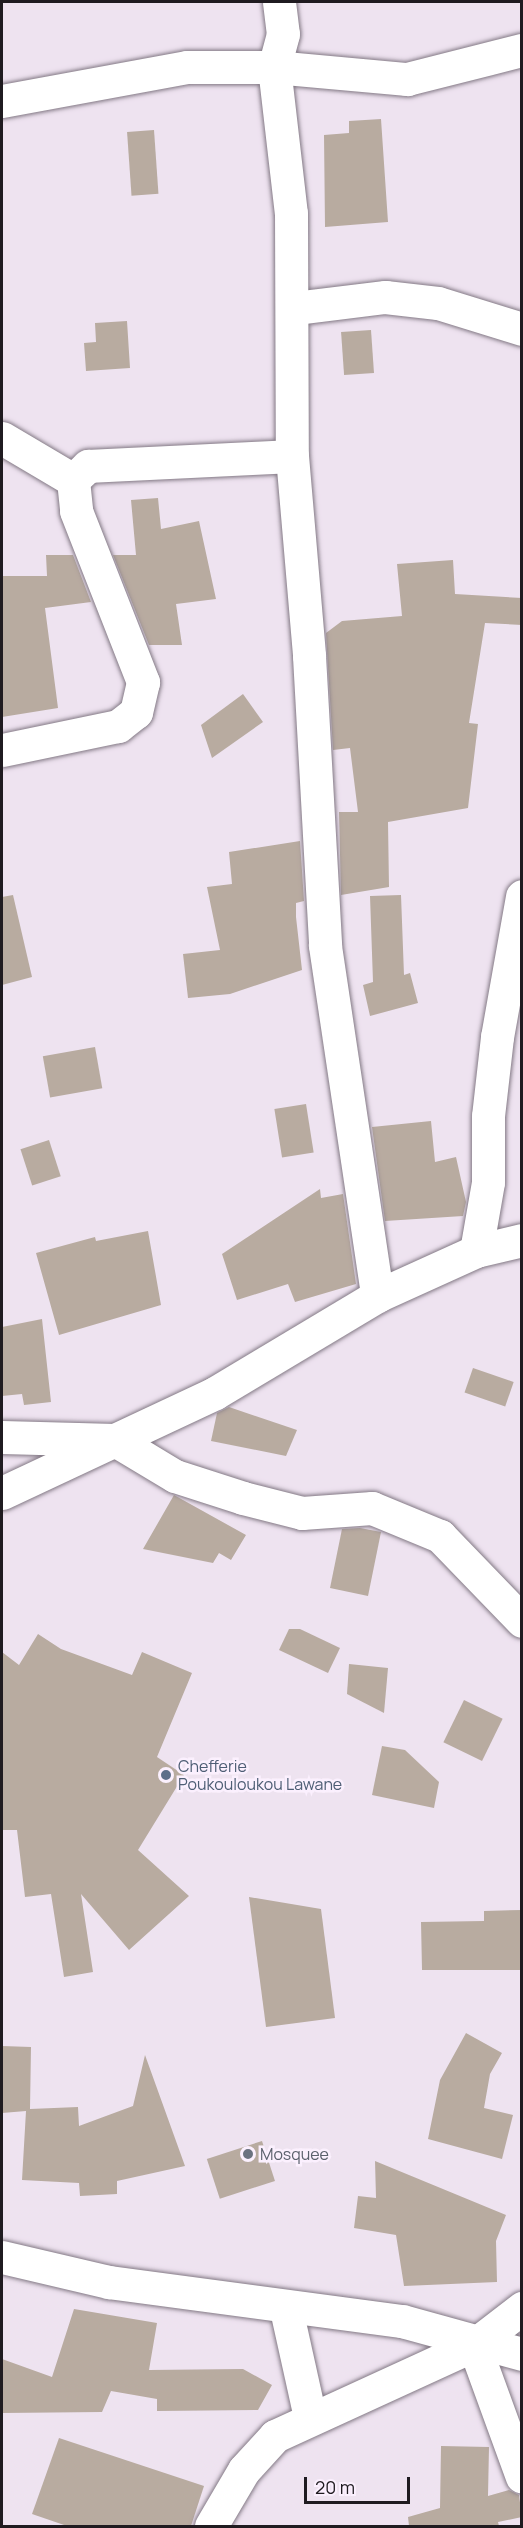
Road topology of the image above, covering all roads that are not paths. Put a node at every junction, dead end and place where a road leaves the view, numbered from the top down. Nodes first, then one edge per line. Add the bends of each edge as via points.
1 (279, 2) edge
2 (522, 50) edge
3 (274, 67) junction
4 (2, 101) edge
5 (295, 308) junction
6 (522, 329) edge
7 (2, 438) edge
8 (292, 456) junction
9 (73, 480) junction
10 (2, 750) edge
11 (522, 896) edge
12 (522, 1240) edge
13 (476, 1251) junction
14 (377, 1296) junction
15 (2, 1437) edge
16 (115, 1440) junction
17 (2, 1493) edge
18 (522, 1621) edge
19 (2, 2257) edge
20 (522, 2308) edge
21 (286, 2310) junction
22 (474, 2344) junction
23 (522, 2354) edge
24 (310, 2417) junction
25 (522, 2476) edge
26 (211, 2526) edge

1 - 3 street via 283,34
2 - 3 street via 407,78
3 - 4 street via 187,68
3 - 5 street via 291,213
5 - 6 street via 385,297 438,303
5 - 8 street
7 - 9 street
8 - 9 street via 88,466
8 - 14 street via 309,656 325,946
9 - 10 street via 76,511 143,682 136,712 118,726
11 - 13 street via 497,1037 488,1116 488,1182
12 - 13 street
13 - 14 street
14 - 16 street via 215,1393
15 - 16 street
16 - 17 street
16 - 18 street via 176,1476 243,1498 302,1513 372,1508 440,1536
19 - 21 street via 109,2282
20 - 22 street
21 - 22 street via 402,2321
21 - 24 street
22 - 23 street
22 - 24 street
22 - 25 street
24 - 26 street via 275,2436 251,2461

